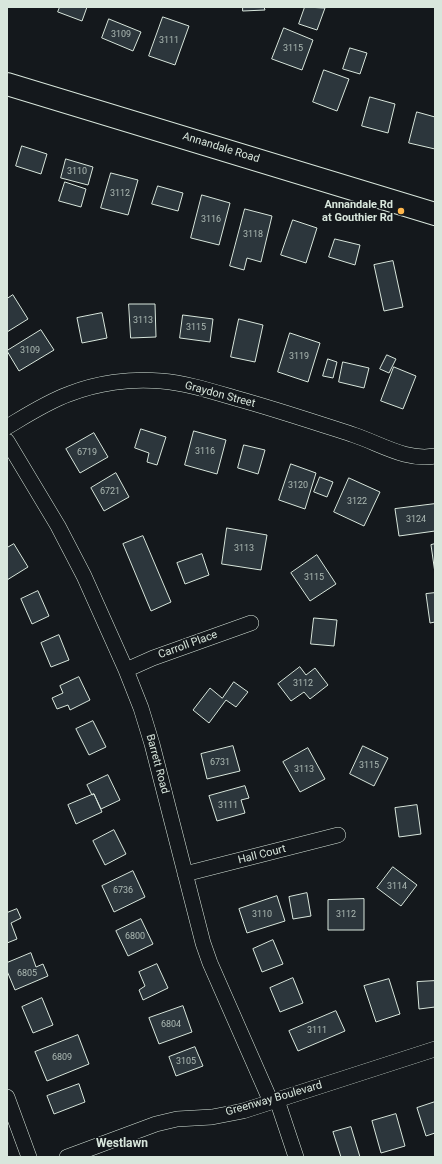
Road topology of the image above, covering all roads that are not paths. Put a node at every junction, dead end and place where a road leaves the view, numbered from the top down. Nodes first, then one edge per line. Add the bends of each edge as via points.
1 (7, 84) edge
2 (435, 214) edge
3 (7, 427) edge
4 (7, 441) edge
5 (435, 456) edge
6 (251, 622) dead end
7 (126, 670) junction
8 (338, 835) dead end
9 (185, 874) junction
10 (435, 1049) edge
11 (7, 1097) edge
12 (274, 1101) junction
13 (30, 1157) edge
14 (67, 1157) edge
15 (296, 1157) edge

1 - 2 main road, Annandale Road
3 - 5 street, Graydon Street via 41,406 75,392 122,382 161,381 191,385 263,406 410,456
4 - 7 street, Barrett Road via 58,526 84,576
6 - 7 street, Carroll Place
7 - 9 street, Barrett Road via 152,744
8 - 9 street, Hall Court
9 - 12 street, Barrett Road via 210,963
10 - 12 street, Greenway Boulevard
11 - 13 street
12 - 14 street, Greenway Boulevard via 243,1111 156,1124
12 - 15 street, Barrett Road

